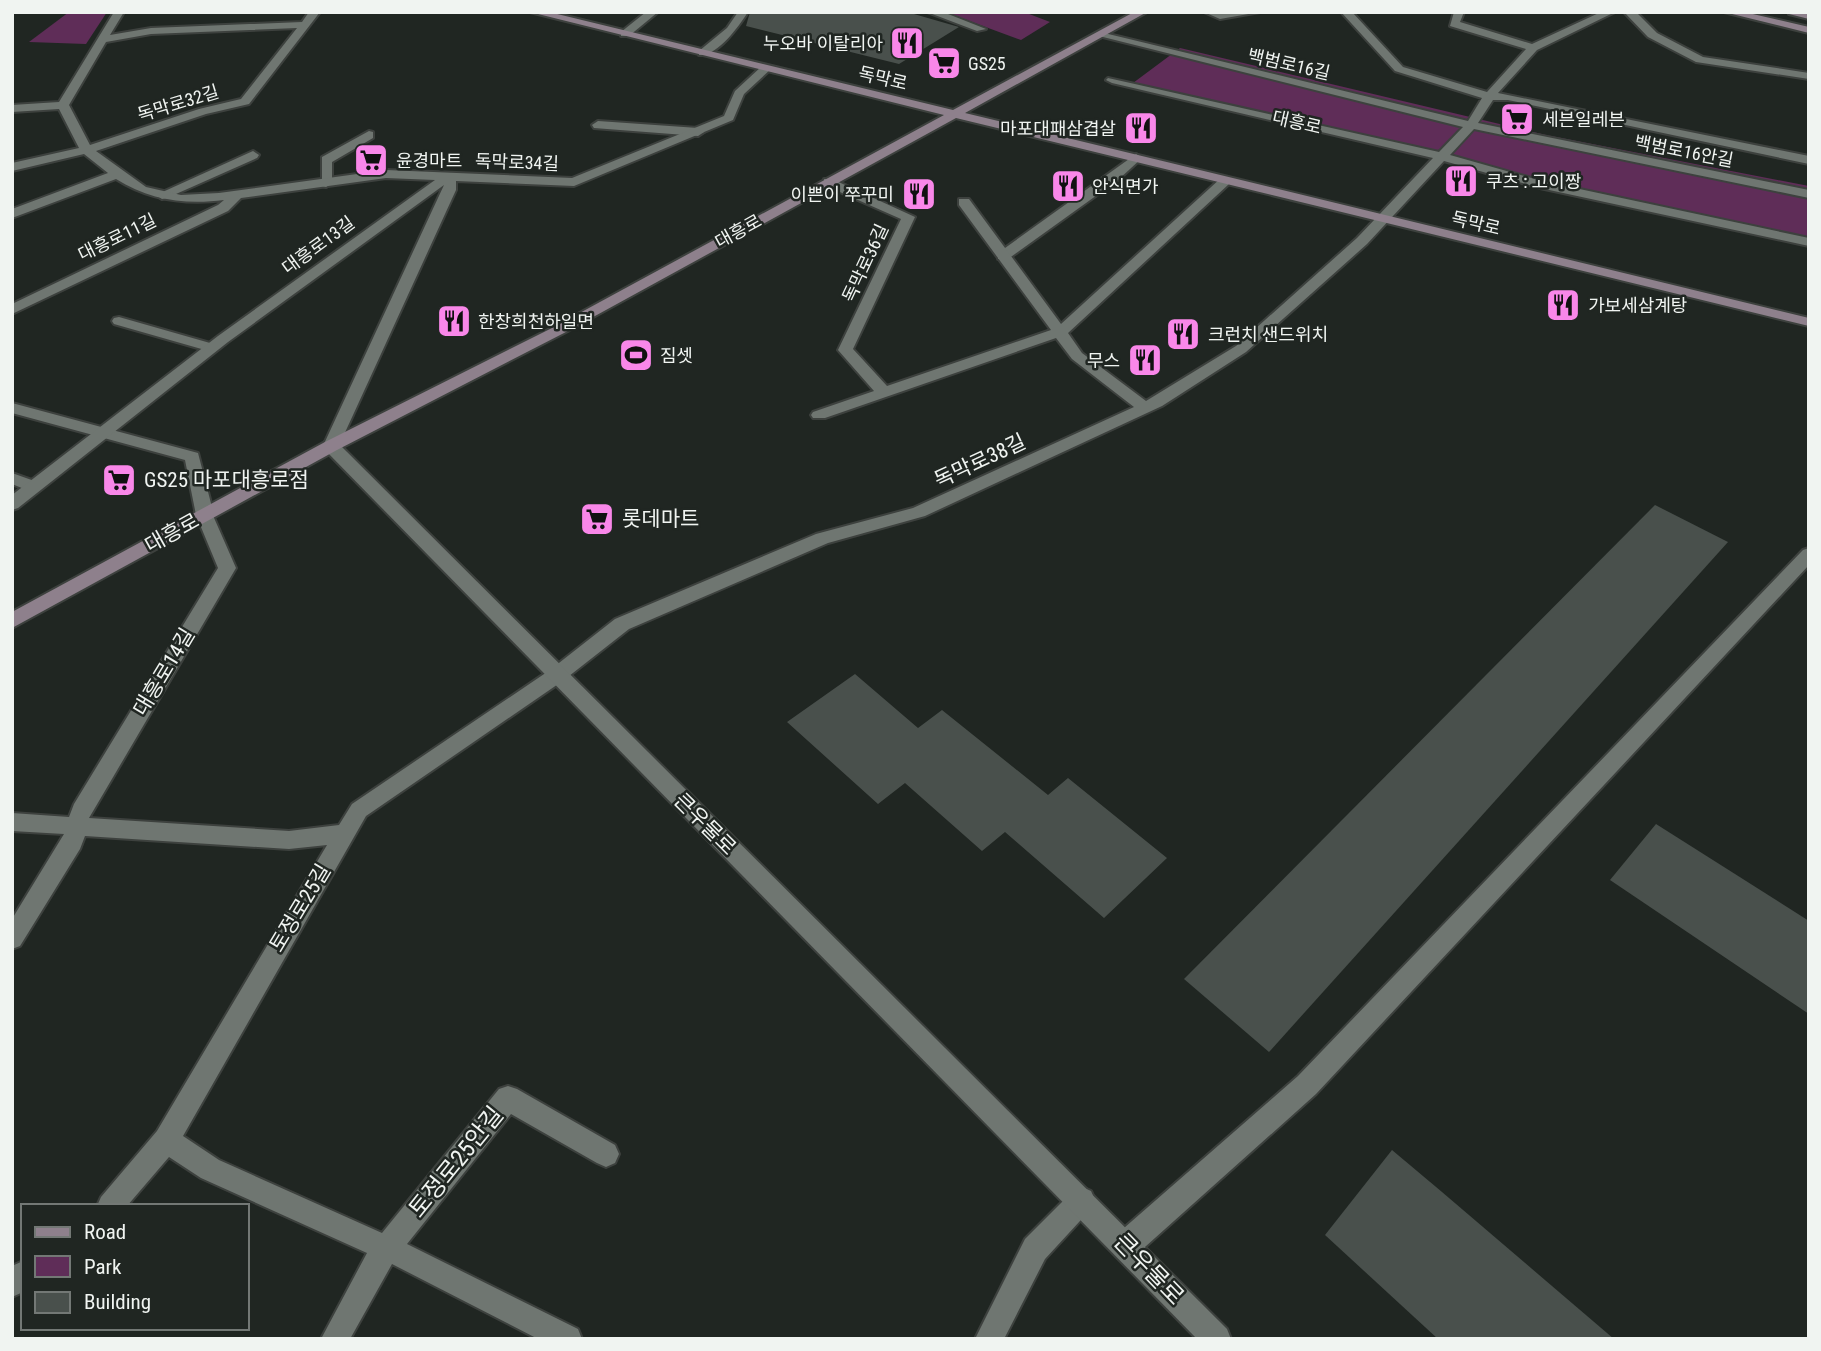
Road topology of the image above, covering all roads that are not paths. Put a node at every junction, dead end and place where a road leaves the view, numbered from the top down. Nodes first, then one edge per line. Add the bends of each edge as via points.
1 (118, 12) edge
2 (315, 12) edge
3 (535, 12) edge
4 (653, 12) edge
5 (743, 12) edge
6 (932, 12) edge
7 (1142, 12) edge
8 (1209, 12) edge
9 (1255, 12) edge
10 (1346, 12) edge
11 (1459, 12) edge
12 (1610, 12) edge
13 (1629, 12) edge
14 (1729, 12) edge
15 (1794, 12) edge
16 (1809, 16) edge
17 (304, 25) junction
18 (981, 29) dead end
19 (1809, 30) edge
20 (625, 34) junction
21 (1100, 35) junction
22 (101, 40) junction
23 (1533, 48) junction
24 (703, 53) junction
25 (766, 68) junction
26 (1809, 76) edge
27 (1112, 80) dead end
28 (1489, 96) junction
29 (63, 106) junction
30 (12, 110) edge
31 (954, 113) junction
32 (598, 125) dead end
33 (1471, 125) junction
34 (698, 132) junction
35 (369, 135) dead end
36 (86, 149) junction
37 (253, 155) dead end
38 (1441, 156) junction
39 (1136, 158) junction
40 (1809, 160) edge
41 (12, 167) edge
42 (117, 174) junction
43 (450, 177) junction
44 (1225, 181) junction
45 (828, 182) junction
46 (326, 183) junction
47 (1809, 194) edge
48 (162, 195) junction
49 (236, 195) junction
50 (964, 202) dead end
51 (12, 214) edge
52 (1381, 218) junction
53 (1809, 242) edge
54 (1003, 256) junction
55 (12, 310) edge
56 (120, 321) dead end
57 (1809, 322) edge
58 (1060, 332) junction
59 (212, 348) junction
60 (885, 393) junction
61 (12, 408) edge
62 (1145, 408) junction
63 (819, 415) dead end
64 (101, 434) junction
65 (331, 446) junction
66 (12, 478) edge
67 (34, 487) junction
68 (12, 504) edge
69 (205, 515) junction
70 (1809, 554) edge
71 (12, 621) edge
72 (557, 675) junction
73 (12, 822) edge
74 (76, 827) junction
75 (344, 834) junction
76 (12, 939) edge
77 (166, 1140) junction
78 (607, 1154) dead end
79 (1082, 1200) junction
80 (112, 1204) edge
81 (1126, 1245) junction
82 (386, 1249) junction
83 (335, 1339) edge
84 (568, 1339) edge
85 (989, 1339) edge
86 (1217, 1339) edge

1 - 22 street
2 - 17 street, 독막로32길
3 - 20 main road, 독막로
4 - 20 street
5 - 24 street via 731,30
6 - 18 street
7 - 21 main road, 대흥로
8 - 9 street via 1220,16
10 - 28 street via 1399,69
11 - 23 street via 1454,24
12 - 23 street
13 - 26 street via 1652,35 1700,60
14 - 19 main road
15 - 16 main road
17 - 22 street via 151,31
17 - 36 street, 독막로32길 via 245,102
20 - 24 main road, 독막로
21 - 31 main road, 대흥로
21 - 33 street, 백범로16길
22 - 29 street
23 - 28 street
24 - 25 main road, 독막로
25 - 31 main road, 독막로
25 - 34 street, 독막로34길 via 739,93 729,118
27 - 38 street, 대흥로
28 - 33 street
28 - 40 street
29 - 30 street
29 - 36 street
31 - 39 main road, 독막로
31 - 45 main road, 대흥로
32 - 34 street, 독막로34길
33 - 38 street
33 - 47 street, 백범로16안길
34 - 43 street, 독막로34길 via 574,182
35 - 46 street via 326,160
36 - 41 street, 독막로32길
36 - 42 street, 독막로34길
37 - 48 street
38 - 52 street
38 - 53 street via 1540,184
39 - 44 main road, 독막로
39 - 54 street
42 - 48 street, 독막로34길 via 142,190
42 - 51 street
43 - 46 street, 독막로34길 via 386,174
43 - 59 street, 대흥로13길 via 427,189
43 - 65 street via 450,190
44 - 52 main road, 독막로
44 - 58 street
45 - 60 street, 독막로36길 via 908,217 845,350
45 - 65 main road, 대흥로 via 559,330
46 - 49 street, 독막로34길
48 - 49 street, 독막로34길 via 181,199
49 - 55 street, 대흥로11길 via 223,208
50 - 54 street
52 - 57 main road, 독막로
52 - 62 street, 독막로38길 via 1362,241 1241,349
54 - 58 street
56 - 59 street
58 - 60 street
58 - 62 street via 1077,356
59 - 64 street, 대흥로13길
60 - 63 street
61 - 64 lane
62 - 72 street, 독막로38길 via 919,512 822,537 622,624
64 - 67 street, 대흥로13길
64 - 69 lane via 192,457
65 - 69 main road, 대흥로
65 - 72 street, 큰우물로
66 - 67 street
67 - 68 street, 대흥로13길
69 - 71 main road, 대흥로
69 - 74 street, 대흥로14길 via 227,568 81,810
70 - 81 street via 1307,1085
72 - 75 street, 토정로25길 via 359,810
72 - 79 street, 큰우물로
73 - 74 street
74 - 75 street via 289,840
74 - 76 street, 대흥로14길 via 72,843
75 - 77 street, 토정로25길
77 - 80 street, 토정로25길
77 - 82 street via 210,1169
78 - 82 street, 토정로25안길 via 508,1098
79 - 81 street, 큰우물로
79 - 85 street via 1035,1249
81 - 86 street, 큰우물로
82 - 83 street
82 - 84 street

